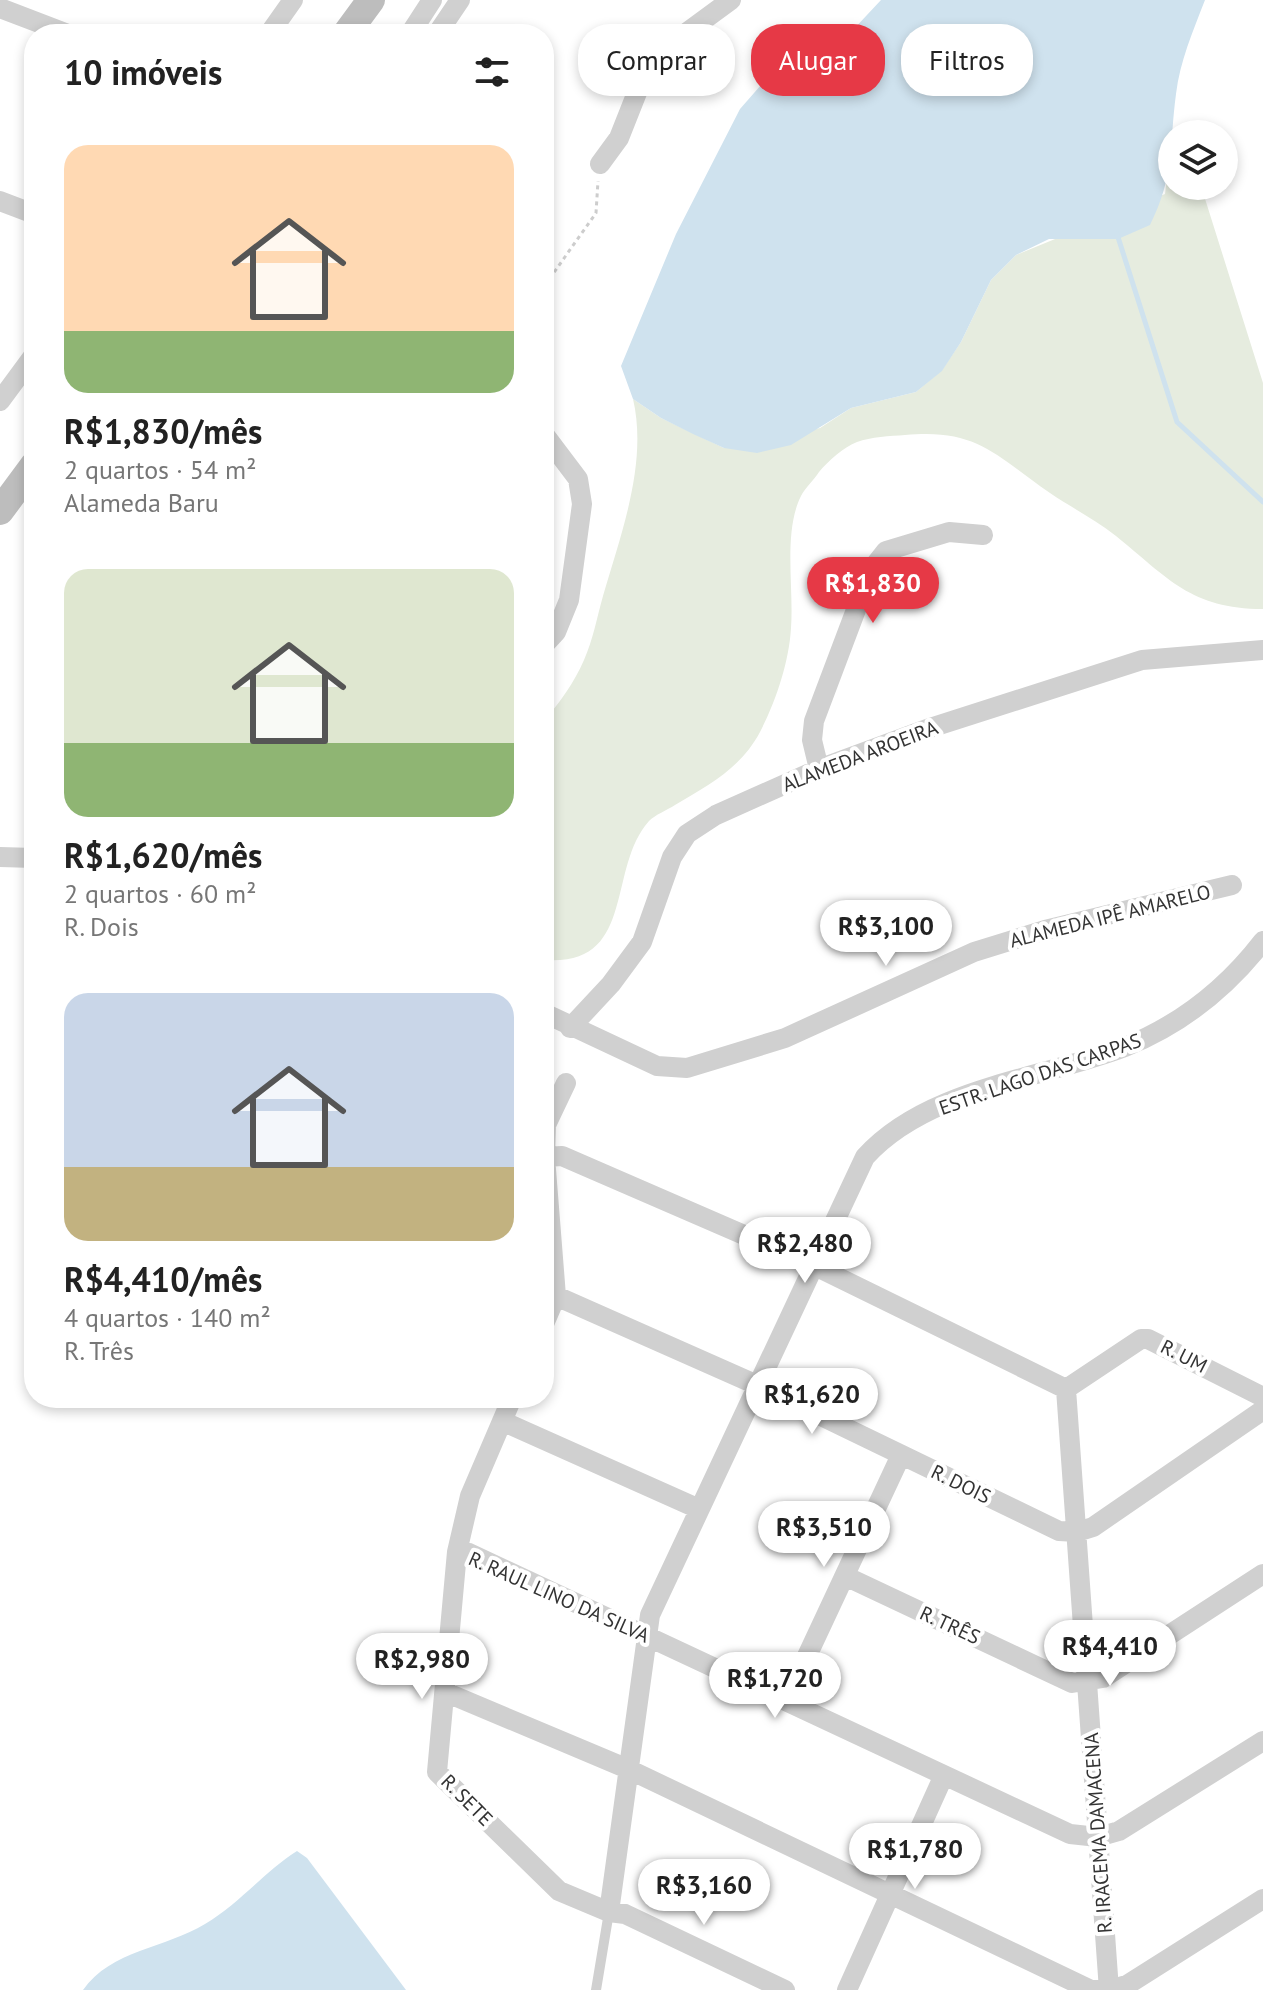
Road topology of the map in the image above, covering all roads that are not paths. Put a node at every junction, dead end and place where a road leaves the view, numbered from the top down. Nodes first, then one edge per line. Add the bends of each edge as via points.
1 (293, 0) edge
2 (371, 0) edge
3 (432, 0) edge
4 (460, 0) edge
5 (731, 0) edge
6 (0, 8) edge
7 (42, 24) edge
8 (276, 24) edge
9 (353, 24) edge
10 (416, 24) edge
11 (444, 24) edge
12 (600, 164) road end
13 (0, 201) edge
14 (24, 210) edge
15 (24, 368) edge
16 (2, 395) edge
17 (554, 447) edge
18 (24, 479) edge
19 (0, 511) edge
20 (983, 535) dead end
21 (554, 634) edge
22 (1263, 650) edge
23 (819, 769) junction
24 (0, 857) edge
25 (24, 858) edge
26 (1232, 885) dead end
27 (1263, 941) edge
28 (554, 1019) edge
29 (570, 1028) junction
30 (566, 1083) dead end
31 (554, 1108) edge
32 (554, 1156) edge
33 (813, 1265) junction
34 (554, 1271) edge
35 (556, 1296) junction
36 (554, 1301) edge
37 (757, 1385) junction
38 (1066, 1389) junction
39 (1263, 1397) edge
40 (508, 1408) edge
41 (1263, 1410) edge
42 (502, 1421) junction
43 (901, 1455) junction
44 (699, 1509) junction
45 (1077, 1532) junction
46 (457, 1552) junction
47 (1263, 1574) edge
48 (845, 1576) junction
49 (646, 1635) junction
50 (1087, 1682) junction
51 (445, 1692) junction
52 (786, 1701) junction
53 (1263, 1741) edge
54 (628, 1769) junction
55 (944, 1775) junction
56 (1098, 1837) junction
57 (890, 1894) junction
58 (1263, 1899) edge
59 (609, 1912) junction
60 (596, 1990) edge
61 (785, 1990) edge
62 (847, 1990) edge
63 (1109, 1990) edge

1 - 8 street
2 - 9 main road
3 - 10 street
4 - 11 street
5 - 12 street via 671,44 638,90 619,138
6 - 7 street
13 - 14 street
15 - 16 street
17 - 21 street via 578,479 582,504 569,600
18 - 19 main road
20 - 23 street via 949,532 886,551 871,570 814,721
22 - 23 street, ALAMEDA AROEIRA via 1142,660
23 - 29 street, ALAMEDA AROEIRA via 716,815 687,834 672,857 642,942
24 - 25 street
26 - 29 street, ALAMEDA IPÊ AMARELO via 974,952 785,1038 687,1068 657,1066
27 - 33 street, ESTR. LAGO DAS CARPAS via 1210,1000 1167,1027 1125,1047 968,1096 882,1138 865,1157
28 - 29 street, ALAMEDA IPÊ AMARELO
30 - 31 street
32 - 33 street
33 - 37 street, ESTR. LAGO DAS CARPAS
33 - 38 street
34 - 35 street
35 - 36 street
35 - 37 street, R. DOIS
37 - 43 street, R. DOIS
37 - 44 street, ESTR. LAGO DAS CARPAS
38 - 39 street, R. UM via 1148,1339
38 - 45 street, R. IRACEMA DAMACENA
40 - 42 street, R. SETE
41 - 45 street via 1093,1527
42 - 44 street
42 - 46 street, R. SETE via 470,1496
43 - 45 street, R. DOIS via 1059,1531
43 - 48 street
44 - 49 street, ESTR. LAGO DAS CARPAS via 650,1615
45 - 50 street, R. IRACEMA DAMACENA
46 - 49 street, R. RAUL LINO DA SILVA
46 - 51 street, R. SETE
47 - 50 street via 1103,1678
48 - 50 street, R. TRÊS via 1072,1683
48 - 52 street
49 - 52 street, R. RAUL LINO DA SILVA
49 - 54 street, ESTR. LAGO DAS CARPAS
50 - 56 street, R. IRACEMA DAMACENA
51 - 54 street
51 - 59 street, R. SETE via 437,1772 559,1891
52 - 55 street, R. RAUL LINO DA SILVA
53 - 56 street via 1119,1831
54 - 57 street
54 - 59 street, ESTR. LAGO DAS CARPAS
55 - 56 street, R. RAUL LINO DA SILVA via 1070,1834
55 - 57 street
56 - 63 street, R. IRACEMA DAMACENA
57 - 62 street
57 - 63 street via 1091,1990
58 - 63 street via 1127,1985
59 - 60 lane, ESTR. LAGO DAS CARPAS
59 - 61 street, R. SETE via 625,1914

